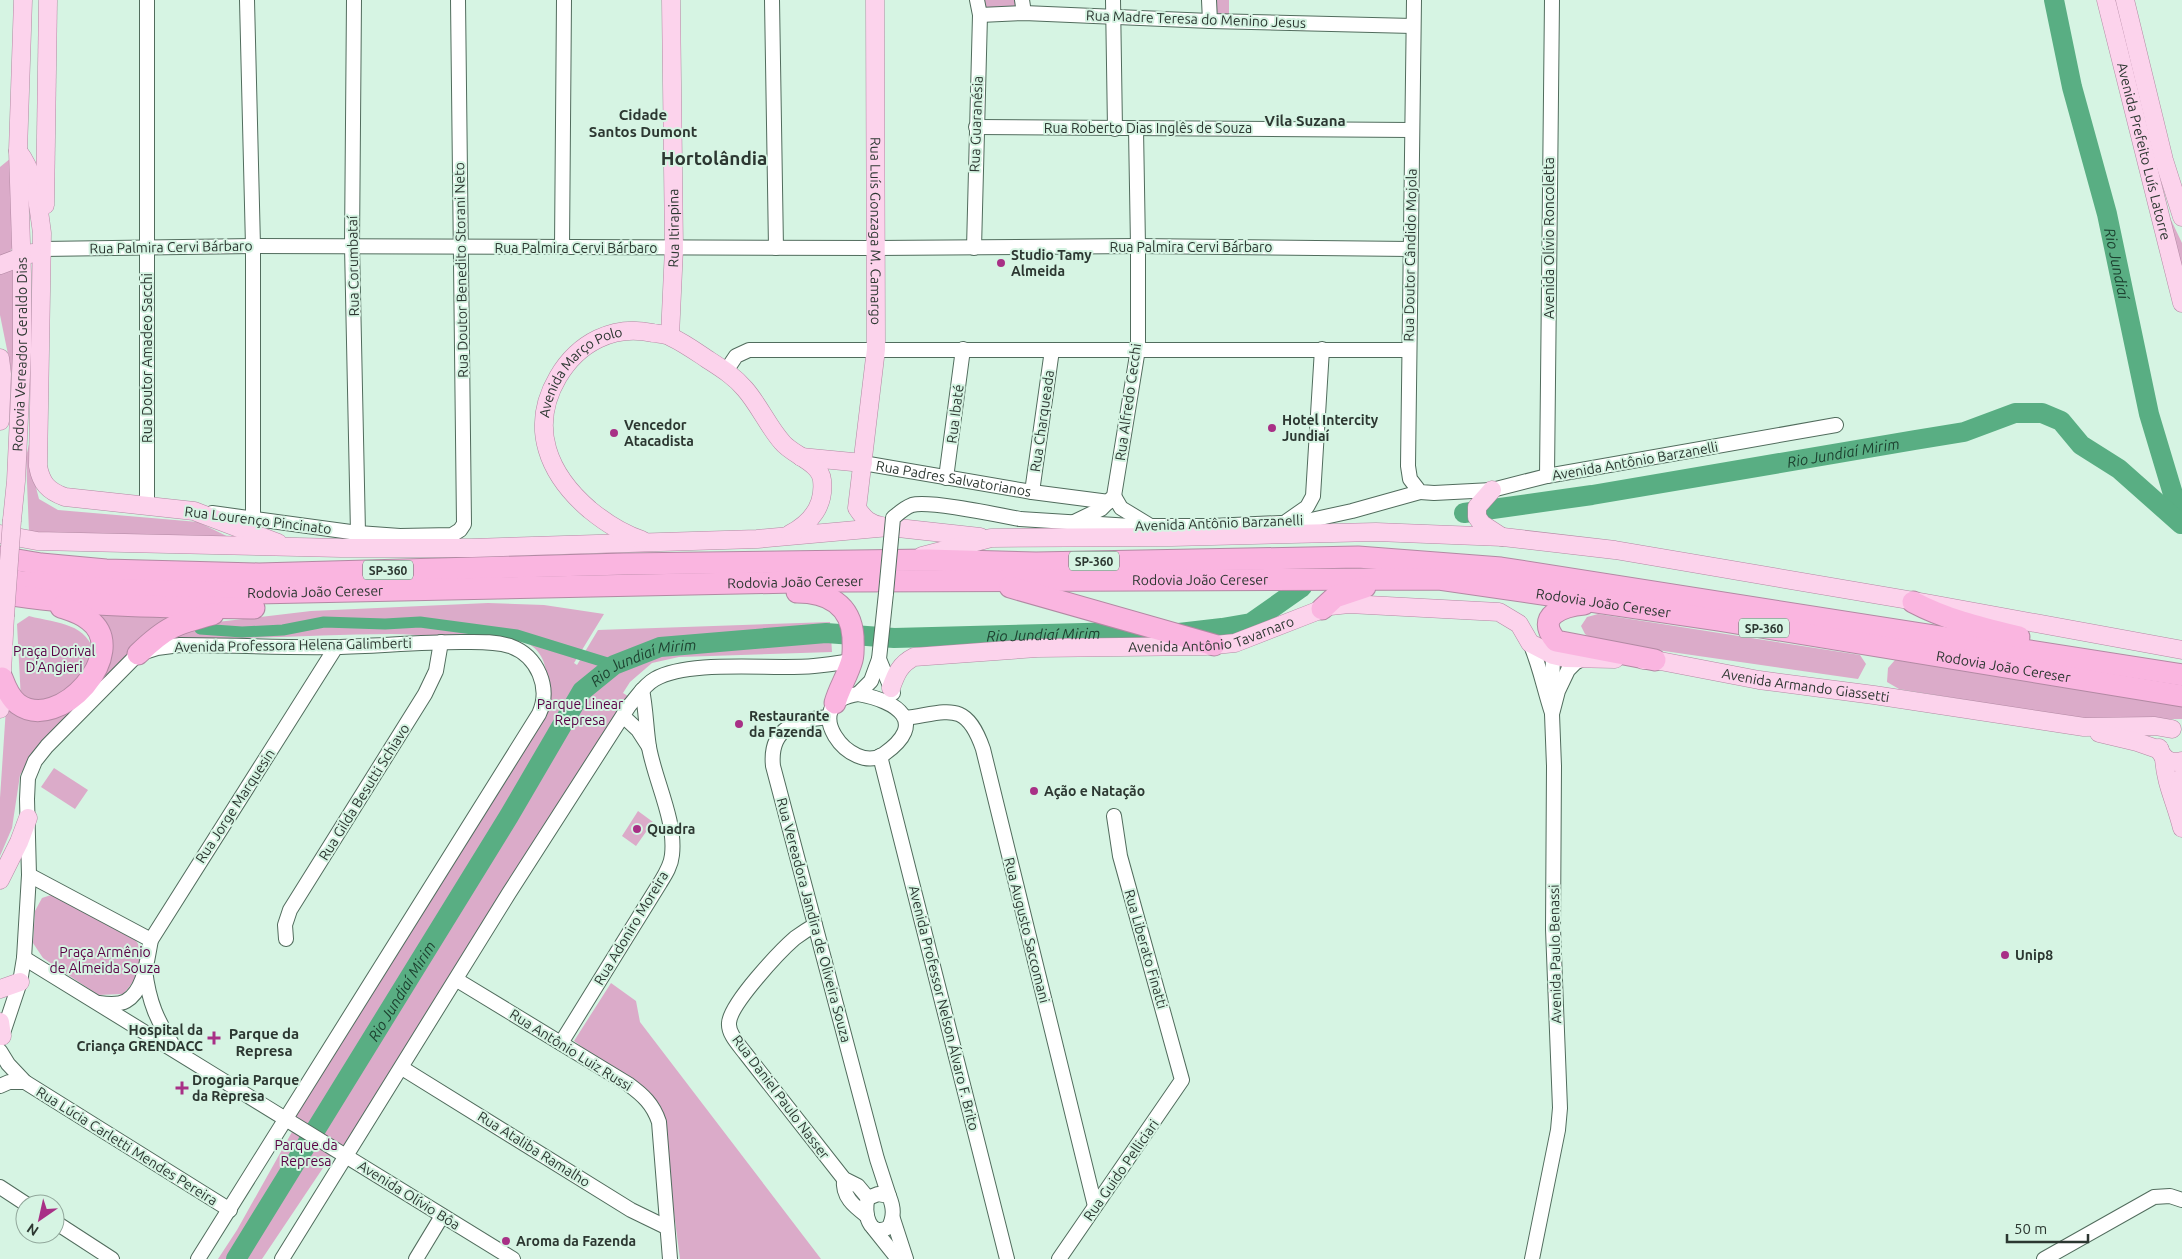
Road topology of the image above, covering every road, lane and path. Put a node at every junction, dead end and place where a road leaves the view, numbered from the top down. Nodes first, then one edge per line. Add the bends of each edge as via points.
1 (23, 0) edge
2 (48, 0) edge
3 (147, 0) edge
4 (247, 0) edge
5 (354, 0) edge
6 (458, 0) edge
7 (564, 0) edge
8 (671, 0) edge
9 (772, 0) edge
10 (875, 0) edge
11 (977, 0) edge
12 (1113, 0) edge
13 (1209, 0) edge
14 (1414, 0) edge
15 (1552, 0) edge
16 (2106, 0) edge
17 (2126, 0) edge
18 (1023, 6) edge
19 (980, 15) junction
20 (1113, 17) junction
21 (1210, 21) junction
22 (1413, 26) junction
23 (976, 127) junction
24 (1115, 129) junction
25 (1136, 129) junction
26 (1411, 130) junction
27 (18, 151) junction
28 (2182, 217) edge
29 (42, 241) junction
30 (254, 246) junction
31 (352, 246) junction
32 (1138, 246) junction
33 (147, 247) junction
34 (460, 247) junction
35 (562, 247) junction
36 (674, 248) junction
37 (776, 248) junction
38 (875, 248) junction
39 (974, 248) junction
40 (1410, 248) junction
41 (22, 256) junction
42 (0, 264) edge
43 (2182, 303) edge
44 (670, 336) junction
45 (876, 349) junction
46 (1322, 349) junction
47 (963, 350) junction
48 (1052, 350) junction
49 (1138, 350) junction
50 (1408, 350) junction
51 (0, 358) edge
52 (40, 364) junction
53 (726, 371) junction
54 (0, 421) edge
55 (1836, 425) dead end
56 (800, 456) junction
57 (863, 463) junction
58 (1547, 476) junction
59 (946, 478) junction
60 (16, 481) junction
61 (1032, 492) junction
62 (1420, 492) junction
63 (1488, 494) junction
64 (1111, 498) junction
65 (147, 506) junction
66 (194, 511) junction
67 (253, 518) junction
68 (1287, 521) junction
69 (1074, 522) junction
70 (1151, 526) junction
71 (889, 527) junction
72 (358, 533) junction
73 (0, 534) edge
74 (1498, 534) junction
75 (452, 535) joint
76 (786, 536) junction
77 (991, 538) junction
78 (650, 542) junction
79 (288, 547) junction
80 (0, 557) edge
81 (900, 562) junction
82 (0, 578) edge
83 (1439, 579) junction
84 (984, 580) junction
85 (654, 585) junction
86 (0, 592) edge
87 (347, 592) junction
88 (42, 600) junction
89 (1914, 602) junction
90 (1628, 606) junction
91 (254, 608) junction
92 (1322, 609) junction
93 (441, 642) junction
94 (1206, 643) junction
95 (1530, 643) junction
96 (336, 647) junction
97 (1554, 648) junction
98 (2180, 650) edge
99 (138, 654) junction
100 (879, 656) junction
101 (852, 657) junction
102 (1584, 658) junction
103 (1655, 660) junction
104 (814, 666) junction
105 (2133, 667) junction
106 (2182, 675) edge
107 (2, 678) junction
108 (851, 688) junction
109 (891, 688) junction
110 (642, 690) junction
111 (2182, 696) edge
112 (0, 709) edge
113 (832, 710) junction
114 (902, 713) junction
115 (1552, 714) junction
116 (623, 716) junction
117 (2084, 727) junction
118 (2177, 729) edge
119 (649, 747) junction
120 (2162, 754) junction
121 (880, 756) junction
122 (2182, 762) edge
123 (2182, 777) edge
124 (2180, 811) edge
125 (1114, 816) dead end
126 (28, 818) junction
127 (2182, 828) edge
128 (29, 875) junction
129 (0, 880) edge
130 (815, 925) junction
131 (286, 939) dead end
132 (151, 940) junction
133 (24, 958) junction
134 (145, 970) junction
135 (457, 980) junction
136 (20, 982) junction
137 (0, 989) edge
138 (96, 1003) junction
139 (0, 1038) edge
140 (561, 1043) junction
141 (178, 1052) junction
142 (402, 1068) junction
143 (1182, 1080) joint
144 (25, 1082) junction
145 (0, 1086) edge
146 (287, 1119) junction
147 (347, 1156) junction
148 (877, 1159) junction
149 (844, 1179) junction
150 (0, 1187) edge
151 (870, 1196) junction
152 (890, 1196) junction
153 (15, 1197) edge
154 (2182, 1200) edge
155 (1095, 1206) junction
156 (230, 1210) junction
157 (442, 1216) junction
158 (867, 1216) junction
159 (893, 1219) junction
160 (65, 1228) edge
161 (666, 1228) junction
162 (874, 1229) junction
163 (112, 1259) edge
164 (198, 1259) edge
165 (282, 1259) edge
166 (416, 1259) edge
167 (513, 1259) edge
168 (670, 1259) edge
169 (898, 1259) edge
170 (906, 1259) edge
171 (1007, 1259) edge
172 (1059, 1259) edge
173 (1532, 1259) edge
174 (2044, 1259) edge

1 - 27 main road, Rodovia Vereador Geraldo Dias
2 - 29 main road
3 - 33 street, Rua Doutor Amadeo Sacchi
4 - 30 street
5 - 31 street, Rua Corumbataí
6 - 34 street, Rua Doutor Benedito Storani Neto
7 - 35 street
8 - 36 main road, Rua Itirapina
9 - 37 street
10 - 38 main road, Rua Luís Gonzaga M. Camargo
11 - 19 street, Rua Guaranésia
12 - 20 street
13 - 21 street
14 - 22 street, Rua Doutor Cândido Mojola
15 - 58 street, Avenida Olívio Roncoletta
16 - 43 main road, Avenida Prefeito Luís Latorre
17 - 28 main road, Avenida Prefeito Luís Latorre via 2164,160
18 - 19 street, Rua Madre Teresa do Menino Jesus
18 - 20 street, Rua Madre Teresa do Menino Jesus
19 - 23 street, Rua Guaranésia
20 - 21 street, Rua Madre Teresa do Menino Jesus
20 - 24 street
21 - 22 street, Rua Madre Teresa do Menino Jesus
22 - 26 street, Rua Doutor Cândido Mojola
23 - 24 street, Rua Roberto Dias Inglês de Souza
23 - 39 street, Rua Guaranésia
24 - 25 street, Rua Roberto Dias Inglês de Souza
25 - 26 street, Rua Roberto Dias Inglês de Souza
25 - 32 street, Rua Alfredo Cecchi
26 - 40 street, Rua Doutor Cândido Mojola
27 - 29 main road via 31,175
27 - 41 main road, Rodovia Vereador Geraldo Dias
29 - 33 street, Rua Palmira Cervi Bárbaro
29 - 41 main road
29 - 52 main road
30 - 31 street, Rua Palmira Cervi Bárbaro
30 - 33 street, Rua Palmira Cervi Bárbaro
30 - 67 street
31 - 34 street, Rua Palmira Cervi Bárbaro
31 - 72 street, Rua Corumbataí
32 - 39 street, Rua Palmira Cervi Bárbaro
32 - 40 street, Rua Palmira Cervi Bárbaro
32 - 49 street, Rua Alfredo Cecchi
33 - 65 street, Rua Doutor Amadeo Sacchi
34 - 35 street, Rua Palmira Cervi Bárbaro
34 - 75 street, Rua Doutor Benedito Storani Neto via 464,524
35 - 36 street, Rua Palmira Cervi Bárbaro
36 - 37 street, Rua Palmira Cervi Bárbaro
36 - 44 main road, Rua Itirapina
37 - 38 street, Rua Palmira Cervi Bárbaro
38 - 39 street, Rua Palmira Cervi Bárbaro
38 - 45 main road, Rua Luís Gonzaga M. Camargo
40 - 50 street, Rua Doutor Cândido Mojola
41 - 42 main road
41 - 60 main road, Rodovia Vereador Geraldo Dias via 22,352
44 - 53 main road, Avenida Março Polo
44 - 78 main road, Avenida Março Polo via 640,330 620,331 586,345 562,370 547,400 544,430 552,464 563,484 596,515 627,536
45 - 47 street
45 - 53 street via 749,350 736,356
45 - 57 main road, Rua Luís Gonzaga M. Camargo
46 - 49 street
46 - 50 street
46 - 68 street via 1313,496 1308,507
47 - 48 street
47 - 59 street, Rua Ibaté
48 - 49 street
48 - 61 street, Rua Charqueada
49 - 64 street, Rua Alfredo Cecchi
50 - 62 street, Rua Doutor Cândido Mojola via 1408,466 1410,479
51 - 54 main road, Rodovia Vereador Geraldo Dias
52 - 60 main road
52 - 65 main road, Rua Lourenço Pincinato via 38,466 44,484 64,497
53 - 56 main road, Avenida Março Polo via 746,390 781,442
55 - 58 street, Avenida Antônio Barzanelli
56 - 57 main road, Rua Padres Salvatorianos
56 - 76 main road, Avenida Março Polo via 815,466 822,478 821,501 813,518
57 - 59 street, Rua Padres Salvatorianos
57 - 71 main road, Rua Luís Gonzaga M. Camargo via 857,508 872,524
58 - 63 street, Avenida Antônio Barzanelli
59 - 61 street, Rua Padres Salvatorianos
60 - 107 main road, Rodovia Vereador Geraldo Dias, bridge
61 - 64 street, Rua Padres Salvatorianos
62 - 63 street, Avenida Antônio Barzanelli
62 - 68 street, Avenida Antônio Barzanelli via 1318,519
63 - 74 main road via 1477,507 1476,517
64 - 69 street via 1088,517
64 - 70 street
65 - 66 main road, Rua Lourenço Pincinato
66 - 67 street, Rua Lourenço Pincinato
66 - 79 main road
67 - 72 street, Rua Lourenço Pincinato
68 - 70 street, Avenida Antônio Barzanelli
69 - 70 street, Avenida Antônio Barzanelli
69 - 100 street, Avenida Antônio Barzanelli, bridge via 1020,519 914,504 903,509 893,518
71 - 76 main road
71 - 77 main road
72 - 75 street, Rua Lourenço Pincinato
73 - 79 main road via 37,540
74 - 77 main road via 1376,532
74 - 89 main road via 1615,550
76 - 78 main road
77 - 81 main road
78 - 79 main road via 472,548
80 - 81 highway, Rodovia João Cereser / SP-360 via 106,570 259,574 624,564
81 - 105 highway, Rodovia João Cereser / SP-360 via 1358,557 1501,568
82 - 87 highway, Rodovia João Cereser / SP-360 via 126,590
83 - 84 highway, Rodovia João Cereser / SP-360
83 - 90 highway, Rodovia João Cereser / SP-360
83 - 92 highway via 1359,588 1335,597
84 - 85 highway, Rodovia João Cereser / SP-360
84 - 94 highway
85 - 87 highway, Rodovia João Cereser / SP-360
85 - 101 highway via 824,595 847,613 852,624
86 - 88 highway
87 - 91 highway
88 - 91 highway
88 - 107 highway via 90,620 101,637 101,659 91,678 69,700 49,710 36,711 18,704
89 - 98 main road
89 - 105 highway via 1958,622
90 - 97 highway via 1590,603 1557,610 1550,618 1549,626
90 - 111 highway, Rodovia João Cereser / SP-360
91 - 99 highway via 176,624 158,635
92 - 94 main road, Avenida Antônio Tavarnaro via 1250,638
92 - 95 main road, Avenida Antônio Tavarnaro via 1363,603 1499,612 1519,624
93 - 96 street, Avenida Professora Helena Galimberti
93 - 131 street, Rua Gilda Besutti Schiavo via 436,671 425,694 290,910 285,925
93 - 146 street, Avenida Professora Helena Galimberti via 502,644 518,650 536,667 544,689 543,705
94 - 109 main road, Avenida Antônio Tavarnaro via 1037,648 914,657 899,668
95 - 97 main road, Avenida Armando Giassetti
95 - 115 street via 1541,667
96 - 99 street, Avenida Professora Helena Galimberti via 180,645
96 - 132 street, Rua Jorge Marquesin
97 - 102 main road, Avenida Armando Giassetti
97 - 103 highway
97 - 115 street
99 - 126 street, Avenida Professora Helena Galimberti via 35,761 28,778
100 - 108 street via 871,681
100 - 109 street
101 - 104 street
101 - 108 highway
102 - 103 main road, Avenida Armando Giassetti
102 - 115 street, Avenida Paulo Benassi via 1568,670
103 - 117 main road, Avenida Armando Giassetti via 1759,680
104 - 108 street
104 - 110 street via 686,670 655,679
105 - 106 highway, Rodovia João Cereser / SP-360
107 - 112 main road, Rodovia Vereador Geraldo Dias
108 - 113 highway
108 - 114 street
109 - 114 street
110 - 116 street
110 - 119 street, Rua Adoniro Moreira
113 - 121 street via 830,730 843,746 855,755
113 - 130 street, Rua Vereadora Jandira de Oliveira Souza via 788,727 777,738 772,756
114 - 121 street via 907,726 890,750
114 - 155 street, Rua Augusto Saccomani via 955,712 972,724 978,733
115 - 173 street, Avenida Paulo Benassi via 1553,929 1560,1108
116 - 119 street, Rua Adoniro Moreira
116 - 135 street
117 - 118 main road, Avenida Armando Giassetti via 2155,726
117 - 120 main road, Avenida Armando Giassetti via 2103,735 2137,742
118 - 120 main road via 2163,734 2159,745
119 - 140 street, Rua Adoniro Moreira via 672,839 668,870
120 - 122 main road, Avenida Armando Giassetti via 2170,762
120 - 124 main road via 2170,792
121 - 171 street, Avenida Professor Nelson Álvaro F. Brito
123 - 124 main road
124 - 127 main road
125 - 143 street, Rua Liberato Finatti via 1120,856
126 - 128 street, Avenida Professora Helena Galimberti
126 - 129 main road
128 - 132 street
128 - 133 street, Avenida Professora Helena Galimberti
130 - 148 street, Rua Vereadora Jandira de Oliveira Souza
130 - 149 street, Rua Daniel Paulo Nasser via 780,952 734,1007 729,1025 746,1054
132 - 134 street, Rua Jorge Marquesin
133 - 136 street, Avenida Professora Helena Galimberti
133 - 138 street, Avenida Olívio Bôa
134 - 138 street, Rua Jorge Marquesin via 126,1002
134 - 141 street, Rua Jorge Marquesin via 156,1019
135 - 140 street, Rua Antônio Luiz Russi
135 - 142 street
136 - 137 main road
136 - 139 street, Avenida Professora Helena Galimberti
138 - 141 street, Avenida Olívio Bôa
139 - 144 street, Rua Lúcia Carletti Mendes Pereira via 8,1064
140 - 161 street, Rua Antônio Luiz Russi via 628,1084 655,1109 661,1140
141 - 146 street, Avenida Olívio Bôa
142 - 147 street
142 - 161 street, Rua Ataliba Ramalho via 630,1210
143 - 155 street, Rua Guido Pelliciari
144 - 145 street, Rua Lúcia Carletti Mendes Pereira via 9,1082
144 - 156 street, Rua Lúcia Carletti Mendes Pereira
146 - 147 street, Avenida Olívio Bôa
146 - 156 street
147 - 157 street, Avenida Olívio Bôa
147 - 165 street
148 - 151 street, Rua Vereadora Jandira de Oliveira Souza
148 - 152 street, Rua Vereadora Jandira de Oliveira Souza
149 - 151 street, Rua Daniel Paulo Nasser
149 - 158 street, Rua Daniel Paulo Nasser via 845,1194
150 - 153 street
151 - 152 street
151 - 158 street
152 - 159 street
154 - 174 street via 2170,1196 2154,1197
155 - 172 street, Rua Guido Pelliciari
156 - 164 street
157 - 166 street
157 - 167 street, Avenida Olívio Bôa
158 - 162 street
159 - 162 street via 884,1230
159 - 170 street
160 - 163 street
161 - 168 street, Rua Antônio Luiz Russi
162 - 169 street

